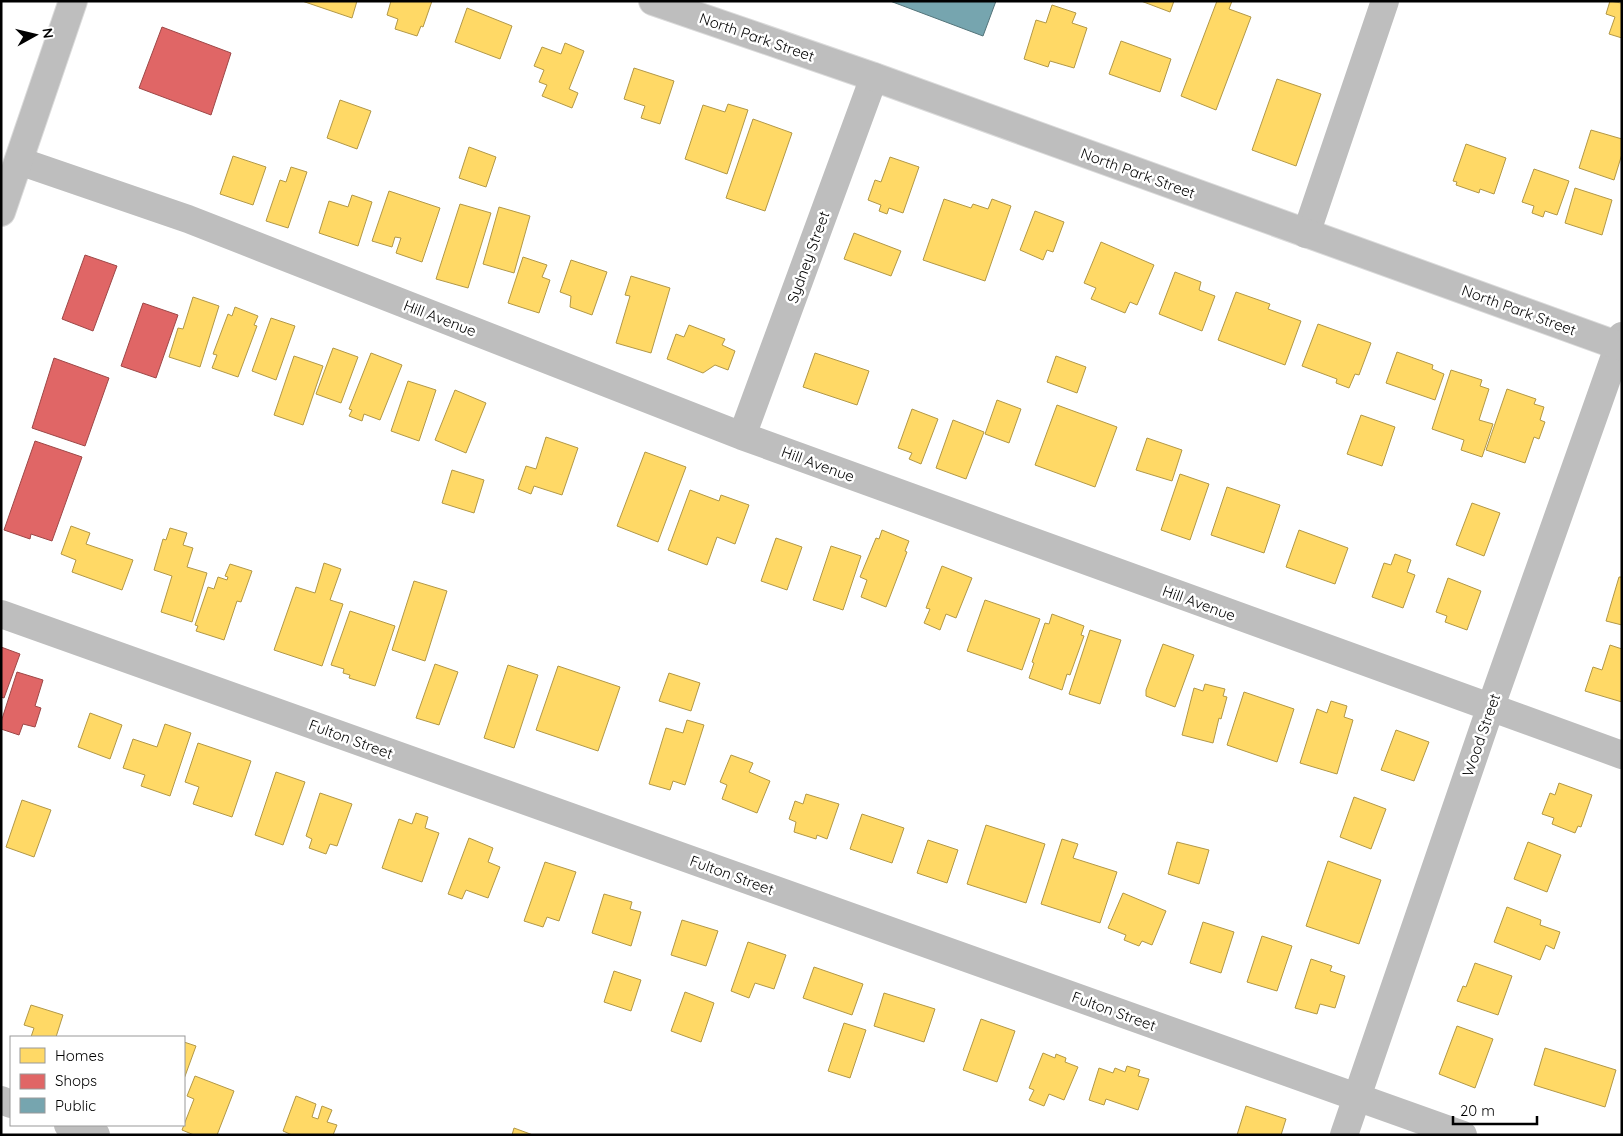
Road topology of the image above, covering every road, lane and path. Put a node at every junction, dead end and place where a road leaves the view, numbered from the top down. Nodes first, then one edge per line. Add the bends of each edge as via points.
1 (73, 1) edge
2 (653, 1) edge
3 (1386, 1) edge
4 (874, 77) junction
5 (19, 161) junction
6 (1, 212) edge
7 (1306, 234) junction
8 (1621, 343) edge
9 (742, 436) junction
10 (1, 614) edge
11 (1490, 709) junction
12 (1622, 755) edge
13 (1357, 1097) junction
14 (71, 1126) edge
15 (96, 1135) edge
16 (1344, 1135) edge
17 (1463, 1135) edge

1 - 5 street
2 - 4 street, North Park Street
3 - 7 street
4 - 7 street, North Park Street
4 - 9 street, Sydney Street
5 - 6 street
5 - 9 street, Hill Avenue via 188,219
7 - 8 street, North Park Street
8 - 11 street, Wood Street
9 - 11 street, Hill Avenue
10 - 13 street, Fulton Street
11 - 12 street, Hill Avenue
11 - 13 street, Wood Street
13 - 16 street, Wood Street
13 - 17 street, Fulton Street
14 - 15 street

